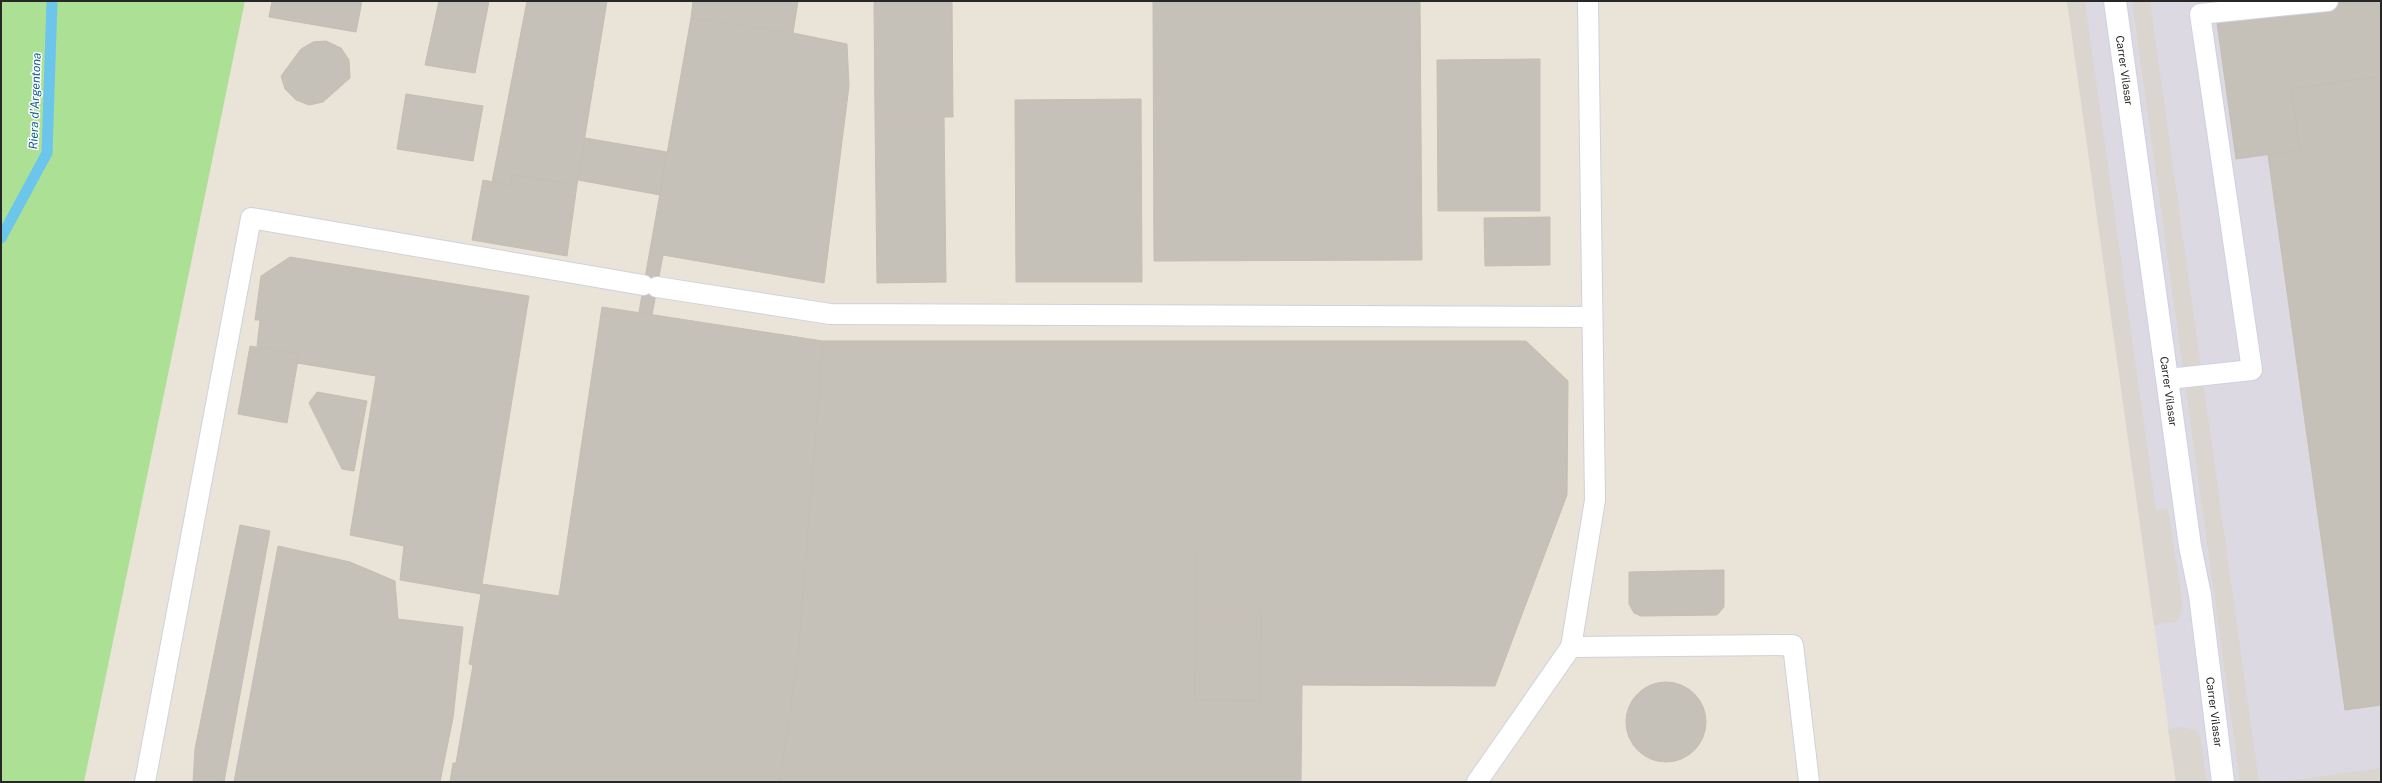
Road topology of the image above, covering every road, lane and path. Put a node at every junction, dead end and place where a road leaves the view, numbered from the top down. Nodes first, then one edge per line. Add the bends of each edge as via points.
1 (1588, 1) edge
2 (2115, 1) edge
3 (2328, 1) edge
4 (2260, 5) edge
5 (1592, 317) junction
6 (2168, 379) junction
7 (1571, 647) junction
8 (146, 782) edge
9 (1477, 782) edge
10 (1809, 782) edge
11 (2223, 782) edge

1 - 5 lane
2 - 6 street, Carrer Vilasar
3 - 4 lane
4 - 6 lane via 2200,14 2252,370
5 - 7 lane via 1595,500
5 - 8 lane via 830,314 250,218
6 - 11 street, Carrer Vilasar via 2190,546 2200,595
7 - 9 lane
7 - 10 lane via 1794,645

